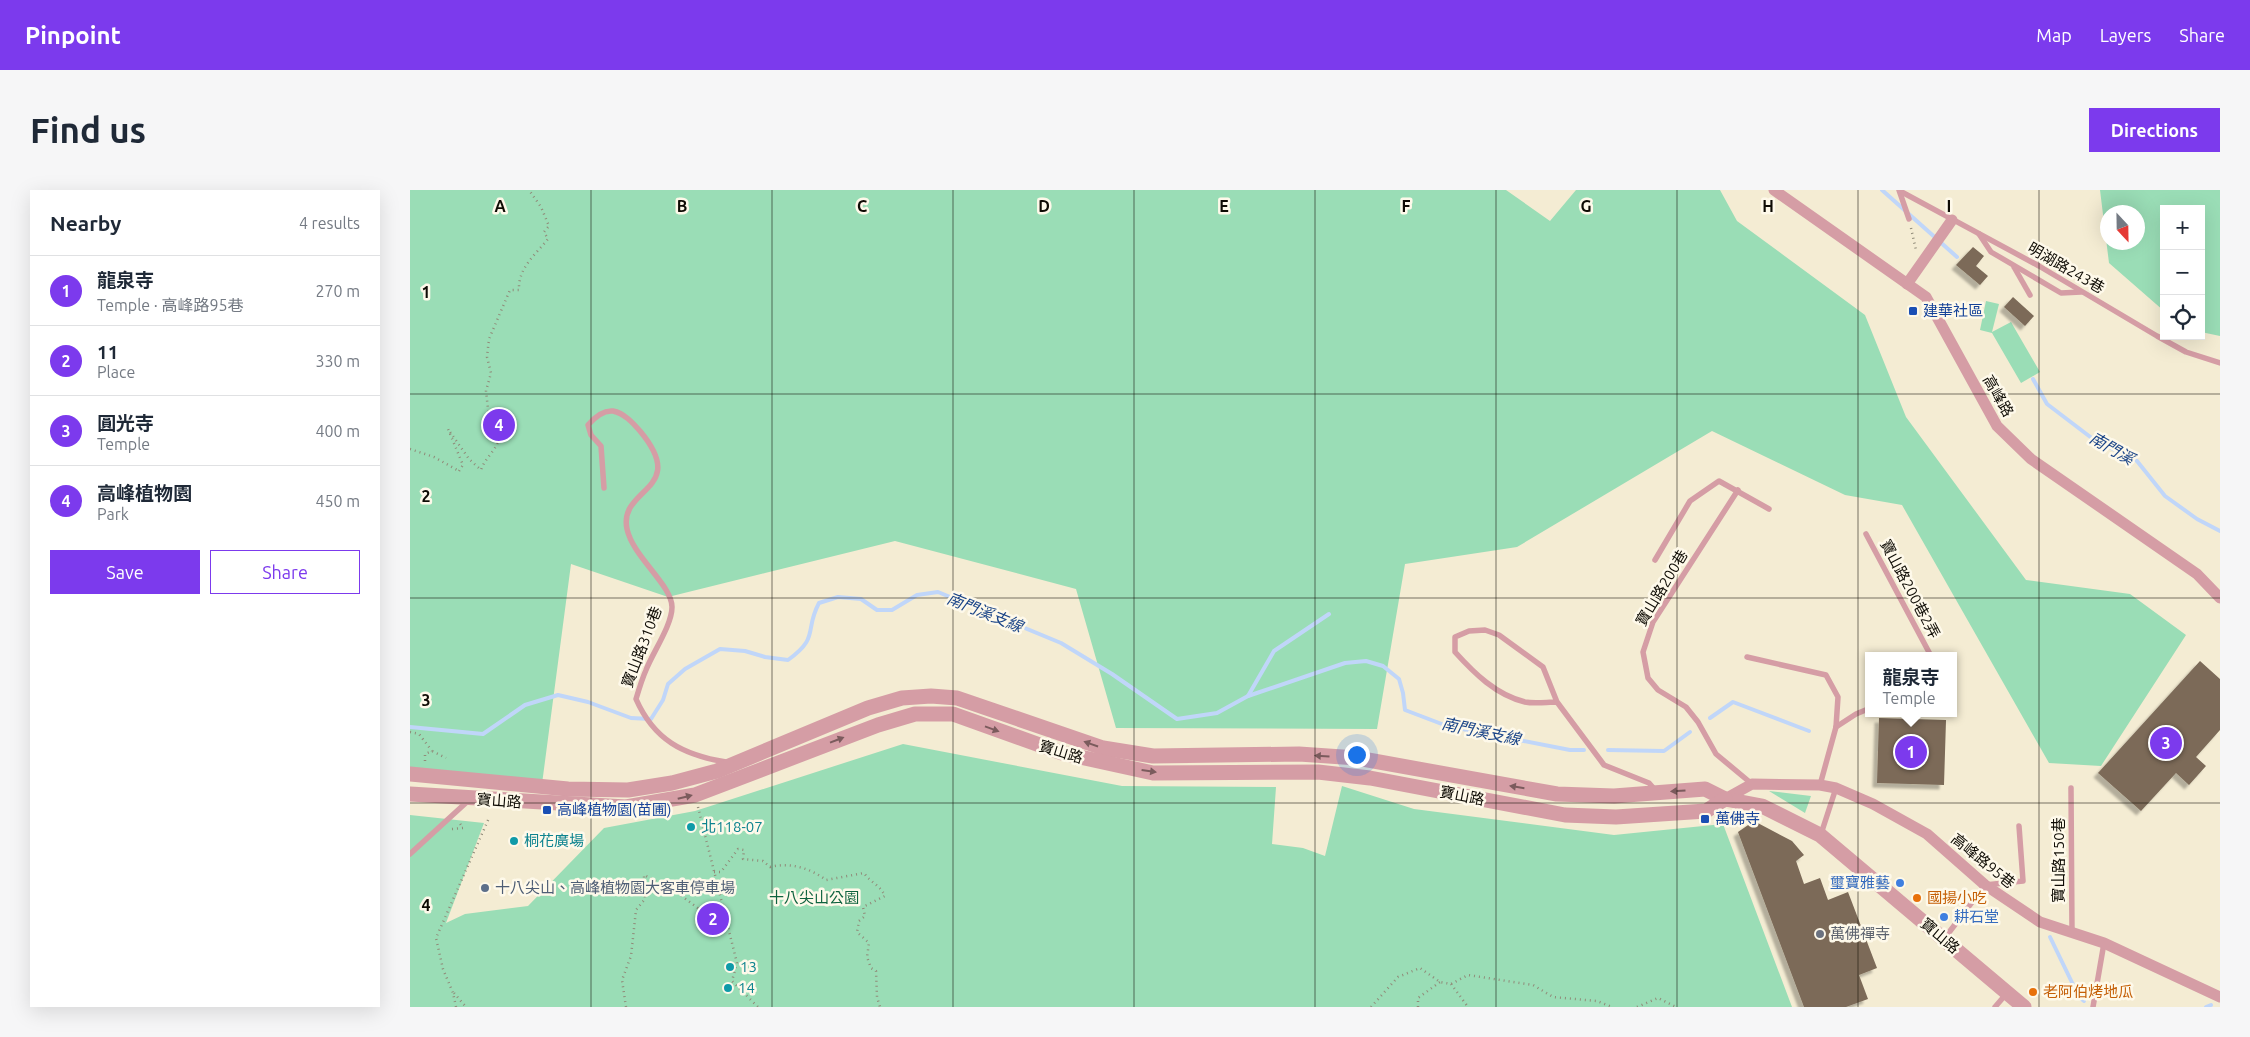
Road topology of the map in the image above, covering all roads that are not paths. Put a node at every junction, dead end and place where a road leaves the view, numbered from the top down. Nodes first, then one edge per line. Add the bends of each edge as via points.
1 (1774, 190) edge
2 (1900, 190) edge
3 (1909, 219) road end
4 (1952, 220) junction
5 (1977, 232) junction
6 (2013, 265) junction
7 (1907, 284) junction
8 (2081, 292) junction
9 (2030, 295) dead end
10 (2220, 363) edge
11 (604, 488) dead end
12 (1738, 490) junction
13 (1769, 509) dead end
14 (1866, 534) dead end
15 (1655, 560) dead end
16 (2220, 598) edge
17 (1929, 652) edge
18 (1746, 657) dead end
19 (1557, 702) junction
20 (1865, 711) edge
21 (1836, 727) junction
22 (735, 764) junction
23 (410, 774) edge
24 (476, 780) junction
25 (1752, 784) junction
26 (1820, 785) junction
27 (1836, 788) junction
28 (2071, 788) dead end
29 (1658, 793) junction
30 (410, 794) edge
31 (471, 799) junction
32 (1725, 799) junction
33 (2019, 826) dead end
34 (1820, 835) junction
35 (410, 854) edge
36 (1986, 885) junction
37 (2072, 932) junction
38 (1944, 939) junction
39 (2104, 943) junction
40 (2007, 993) junction
41 (2220, 998) edge
42 (1995, 1007) edge
43 (2024, 1007) edge
44 (2093, 1007) edge

1 - 7 street, 高峰路
2 - 3 lane
2 - 4 lane, 明湖路243巷
4 - 5 lane, 明湖路243巷
4 - 7 street
5 - 6 lane via 1991,252
5 - 8 lane, 明湖路243巷
6 - 8 lane via 2061,293
6 - 9 lane
7 - 16 street, 高峰路 via 1926,297 1997,426 2031,459 2197,574
8 - 10 lane, 明湖路243巷 via 2186,352
11 - 22 lane, 寶山路310巷 via 601,446 591,435 588,425 595,416 610,410 631,421 651,444 658,472 655,483 630,506 627,528 636,550 670,597 672,607 636,699 663,739 706,759
12 - 13 lane, 寶山路200巷
12 - 15 lane, 寶山路200巷 via 1719,481 1690,501
12 - 25 lane, 寶山路200巷 via 1653,622 1643,652 1648,678 1658,690 1686,707 1716,754
14 - 17 lane, 寶山路200巷2弄
18 - 21 lane via 1826,676 1838,697
19 - 19 lane via 1544,667 1498,635 1485,630 1469,631 1455,637 1455,652 1477,676 1498,690 1525,702
19 - 29 lane via 1604,765 1649,783
20 - 21 lane
21 - 26 lane
22 - 24 street, 寶山路 via 672,783 628,790 568,789
29 -> 22 street, 寶山路 via 1614,796 1557,794 1357,758 1299,754 1154,756 1103,748 957,698 931,696 902,698 868,708
23 - 24 street, 寶山路
24 - 31 street
25 - 26 street, 高峰路95巷
25 - 32 street, 高峰路95巷
26 - 27 street, 高峰路95巷
27 - 34 lane
27 - 36 street, 高峰路95巷 via 1928,834
28 - 37 lane, 寶山路150巷
32 -> 29 street, 寶山路 via 1705,789
30 - 31 street, 寶山路
31 -> 32 street, 寶山路 via 626,807 695,795 915,714 953,714 1062,753 1153,773 1318,772 1370,778 1565,815 1616,817 1706,811
31 - 35 lane
32 - 34 street, 寶山路 via 1762,806
33 - 36 lane via 2023,881
34 - 38 street, 寶山路
36 - 37 street, 高峰路95巷 via 2040,922
36 - 38 lane
37 - 39 street, 高峰路95巷
38 - 40 street, 寶山路
39 - 41 street, 高峰路95巷
39 - 44 lane
40 - 42 lane
40 - 43 street, 寶山路

